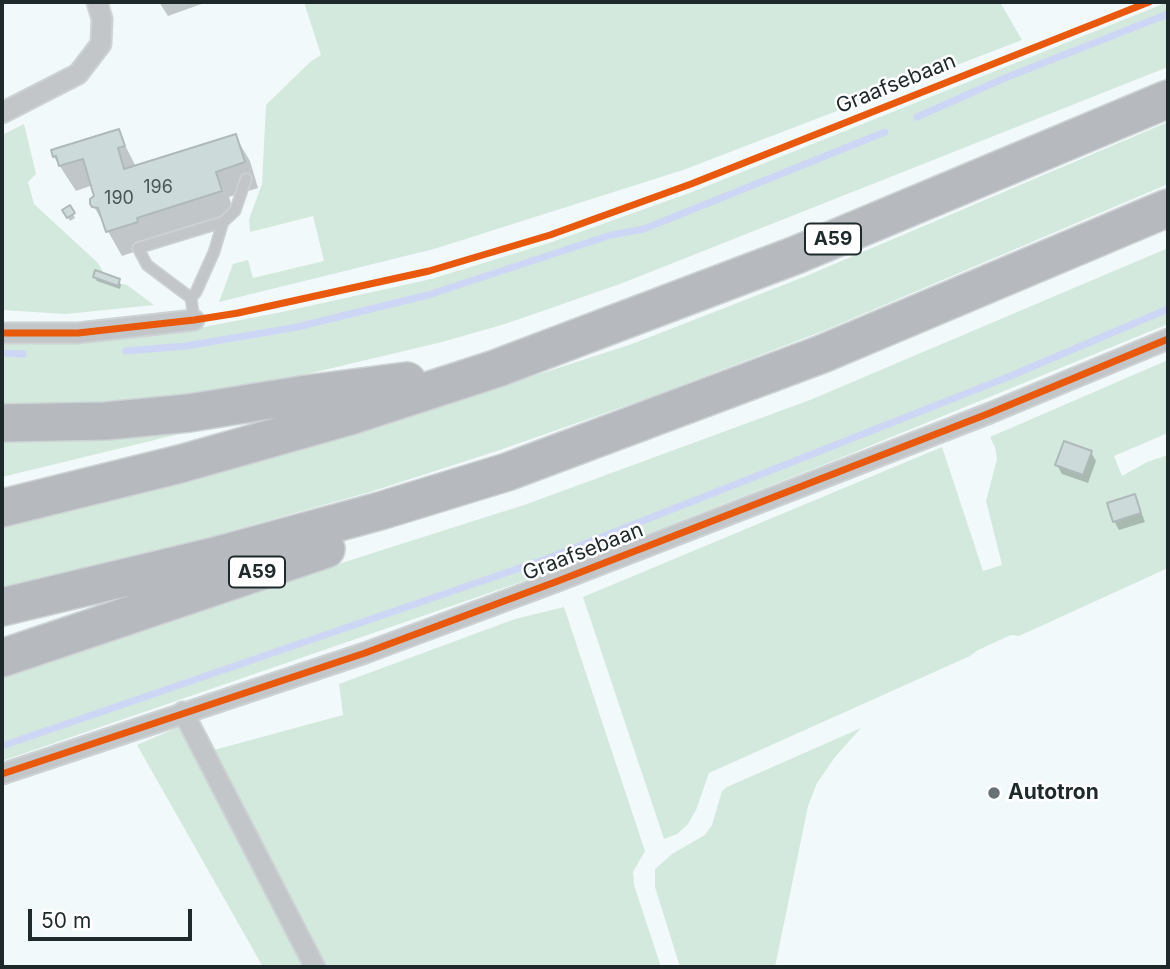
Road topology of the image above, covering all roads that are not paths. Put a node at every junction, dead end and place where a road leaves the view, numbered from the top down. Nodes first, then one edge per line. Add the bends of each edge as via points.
1 (97, 2) edge
2 (1168, 99) edge
3 (2, 113) edge
4 (246, 179) dead end
5 (1168, 208) edge
6 (223, 222) junction
7 (191, 298) junction
8 (194, 320) joint
9 (2, 333) edge
10 (1168, 339) edge
11 (495, 369) junction
12 (2, 423) edge
13 (507, 472) junction
14 (2, 508) edge
15 (2, 607) edge
16 (2, 658) edge
17 (183, 712) junction
18 (2, 774) edge
19 (315, 967) edge

1 - 3 street via 102,19 100,44 78,75
2 - 11 highway, A59 via 796,255
4 - 6 lane via 235,211
5 - 13 highway, A59 via 822,354
6 - 7 lane
6 - 7 lane via 138,248 147,265
7 - 8 lane
8 - 9 street via 78,333
10 - 17 street, Graafsebaan via 558,581 365,653
11 - 12 highway, A59 via 189,413 106,421
11 - 14 highway, A59 via 180,464
13 - 15 highway, A59 via 211,557
13 - 16 highway, A59 via 389,528
17 - 18 street, Graafsebaan
17 - 19 street

